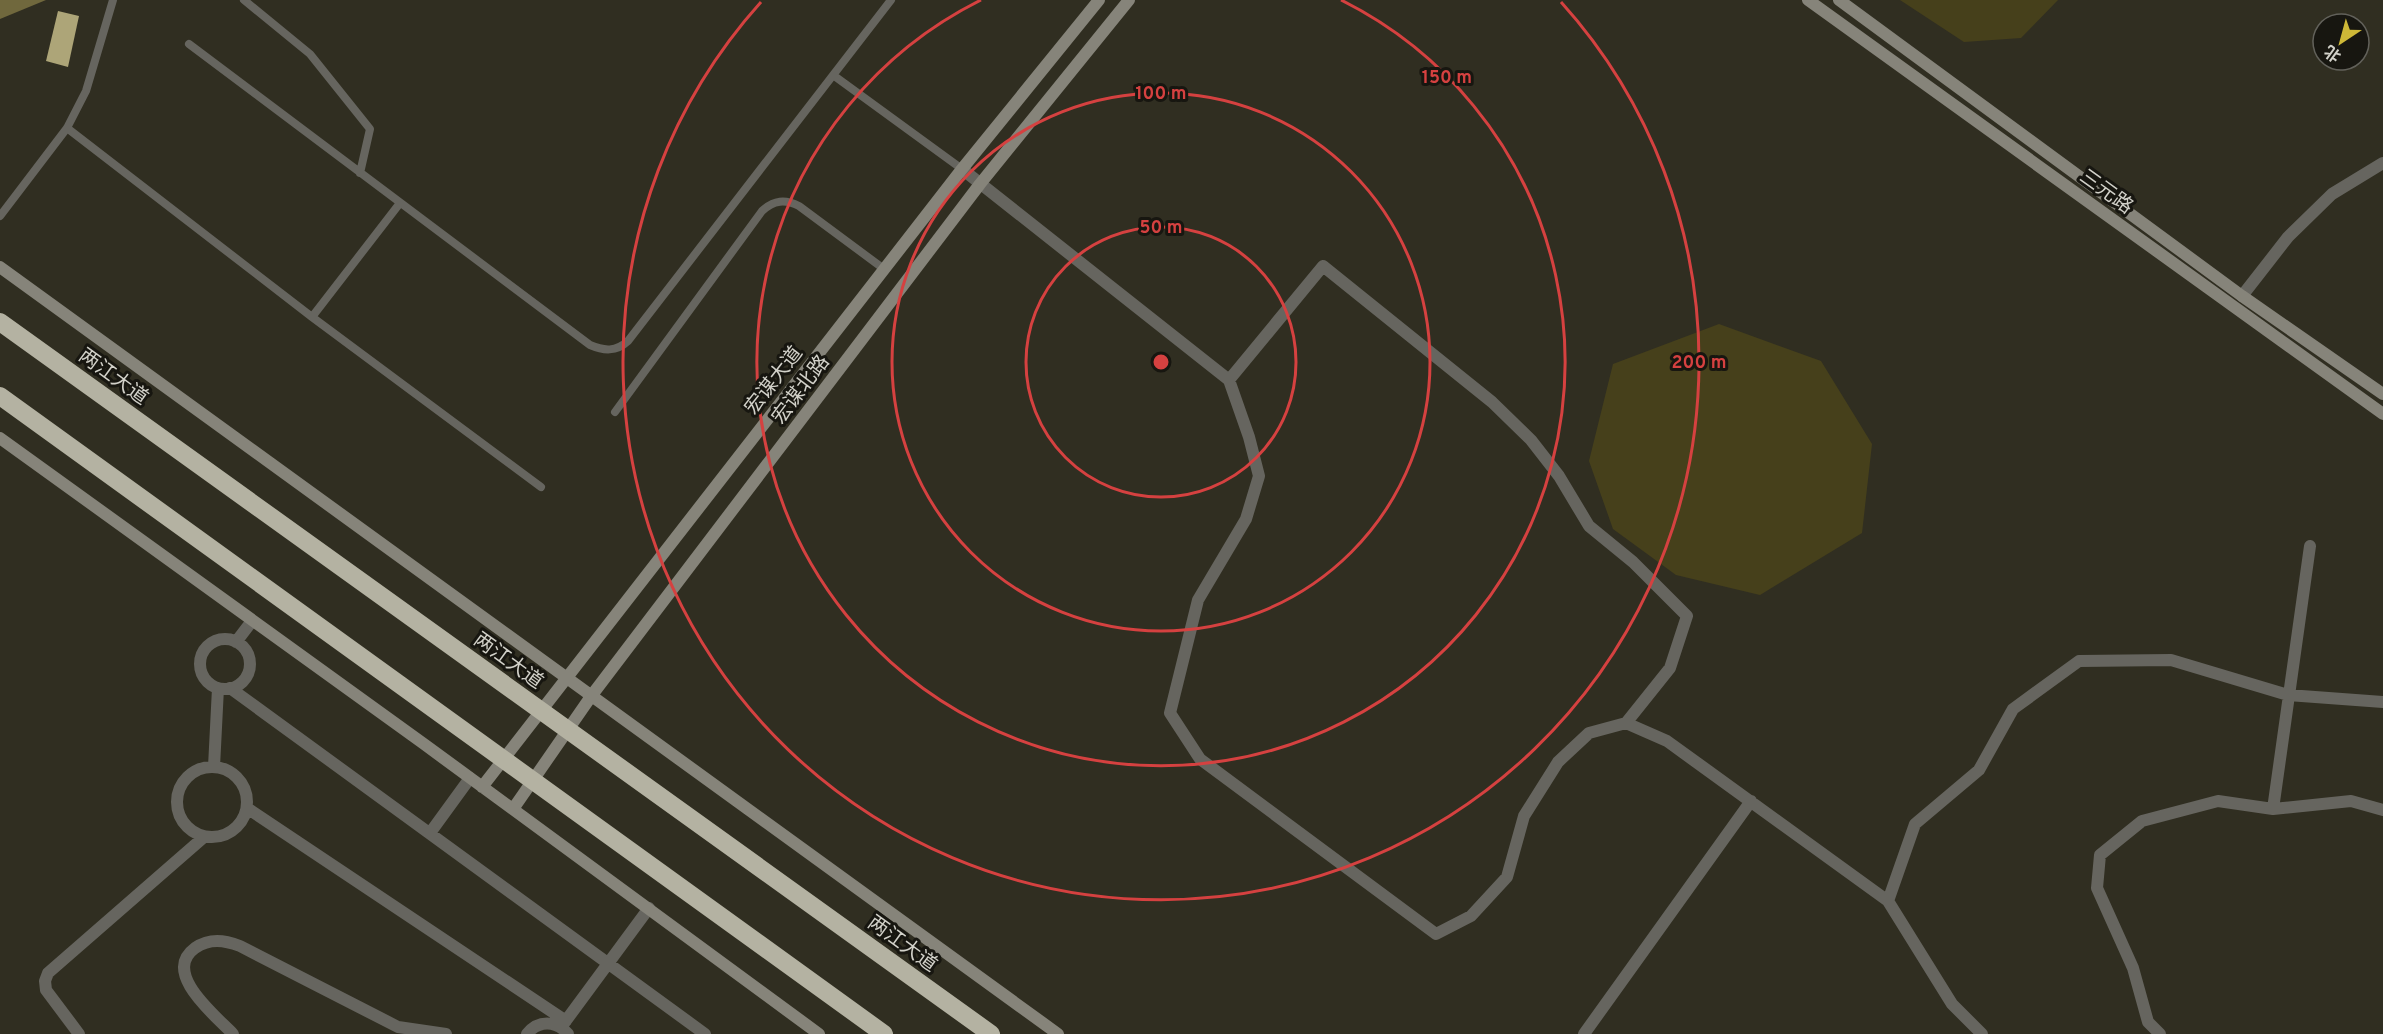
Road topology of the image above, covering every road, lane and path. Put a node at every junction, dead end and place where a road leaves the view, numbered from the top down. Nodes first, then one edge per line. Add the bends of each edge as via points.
1 (113, 0) edge
2 (244, 0) edge
3 (891, 0) edge
4 (1098, 0) edge
5 (1129, 0) edge
6 (1808, 0) edge
7 (1839, 0) edge
8 (189, 44) dead end
9 (833, 75) junction
10 (67, 128) junction
11 (2383, 163) edge
12 (962, 169) junction
13 (360, 173) junction
14 (980, 184) junction
15 (400, 203) junction
16 (0, 216) edge
17 (0, 267) edge
18 (884, 269) junction
19 (2242, 296) junction
20 (312, 317) junction
21 (0, 322) edge
22 (1229, 380) junction
23 (2383, 394) edge
24 (0, 396) edge
25 (615, 412) dead end
26 (2383, 414) edge
27 (0, 438) edge
28 (541, 487) dead end
29 (2310, 546) dead end
30 (252, 621) junction
31 (236, 642) junction
32 (567, 677) junction
33 (224, 688) junction
34 (592, 695) junction
35 (2288, 695) junction
36 (2383, 702) edge
37 (541, 711) junction
38 (1626, 723) junction
39 (568, 731) junction
40 (503, 759) junction
41 (214, 767) junction
42 (470, 778) junction
43 (533, 781) junction
44 (482, 786) junction
45 (1752, 801) junction
46 (247, 808) junction
47 (513, 809) junction
48 (2273, 809) junction
49 (2383, 810) edge
50 (430, 833) junction
51 (204, 837) junction
52 (1888, 901) junction
53 (649, 908) junction
54 (608, 964) junction
55 (565, 1027) edge
56 (396, 1030) edge
57 (79, 1034) edge
58 (233, 1034) edge
59 (446, 1034) edge
60 (527, 1034) edge
61 (705, 1034) edge
62 (819, 1034) edge
63 (884, 1034) edge
64 (992, 1034) edge
65 (1058, 1034) edge
66 (1584, 1034) edge
67 (1982, 1034) edge
68 (2160, 1034) edge

1 - 10 lane via 86,91
2 - 13 lane via 310,54 370,129
3 - 9 lane
4 - 12 main road, 宏谋大道
5 - 14 main road, 宏谋北路
6 - 26 main road, 三元路
7 - 19 main road, 三元路
8 - 13 lane
9 - 12 lane
9 - 15 lane via 628,341 614,350 590,345
10 - 16 lane
10 - 20 lane
11 - 19 street via 2332,195 2288,237
12 - 14 street
12 - 18 main road, 宏谋大道
13 - 15 lane
14 - 22 street
14 - 34 main road, 宏谋北路
15 - 20 lane
17 - 32 main road
18 - 25 lane via 799,206 784,201 773,203 762,211
18 - 32 main road, 宏谋大道
19 - 23 main road, 三元路
20 - 28 lane
21 - 37 highway, 两江大道
22 - 38 street via 1323,266 1492,402 1531,440 1559,476 1589,526 1633,562 1687,616 1670,668
22 - 38 street via 1259,476 1246,519 1198,600 1170,713 1200,759 1436,934 1471,916 1507,877 1524,816 1558,762 1589,733
24 - 40 highway
27 - 30 main road
29 - 35 street
30 - 31 street
30 - 42 main road
31 - 33 street via 247,654 249,670 241,683
31 - 33 street via 220,640 202,655 204,678
32 - 34 main road
32 - 37 main road, 宏谋大道
33 - 41 street
33 - 50 street
34 - 39 main road, 宏谋北路
34 - 65 main road
35 - 36 street
35 - 48 street
35 - 52 street via 2171,660 2079,661 2013,709 1979,770 1915,824
37 - 39 highway, 两江大道
37 - 40 main road, 宏谋大道
38 - 45 street via 1667,741
39 - 43 main road, 宏谋北路
39 - 64 highway, 两江大道
40 - 43 highway
40 - 44 main road, 宏谋大道
41 - 46 street via 236,776 243,785
41 - 51 street via 203,768 183,781 176,803 184,825
42 - 44 main road
42 - 50 street
43 - 47 main road, 宏谋北路
43 - 63 highway
44 - 47 main road
45 - 52 street
45 - 66 street
46 - 51 street via 236,828 226,835
46 - 55 street
47 - 53 main road
48 - 49 street via 2351,801
48 - 68 street via 2218,801 2175,812 2142,821 2100,855 2097,888 2133,968 2148,1022
50 - 54 street
51 - 57 street via 48,973 46,990
52 - 67 street via 1952,1004
53 - 54 street
53 - 62 main road
54 - 55 street
54 - 61 street
55 - 60 street via 543,1023
56 - 58 street via 240,946 222,940 208,941 187,957 186,976 190,989
56 - 59 street

